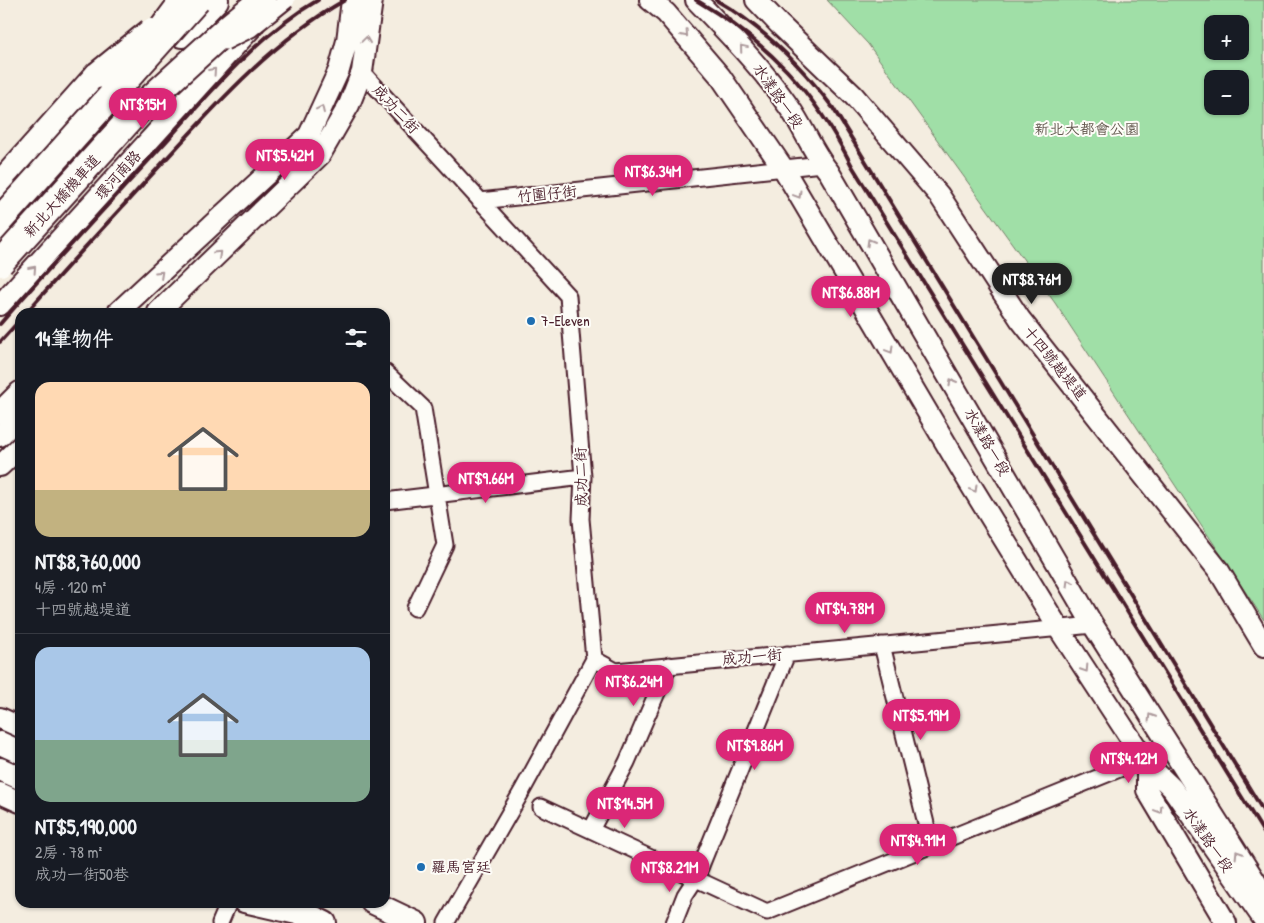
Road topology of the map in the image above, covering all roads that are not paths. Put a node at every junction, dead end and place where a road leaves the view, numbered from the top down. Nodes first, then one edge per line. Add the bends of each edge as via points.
1 (177, 0) edge
2 (190, 0) edge
3 (197, 0) edge
4 (201, 0) edge
5 (215, 0) edge
6 (262, 0) edge
7 (277, 0) edge
8 (287, 0) edge
9 (352, 0) edge
10 (372, 0) edge
11 (650, 0) edge
12 (696, 0) edge
13 (756, 0) edge
14 (362, 72) junction
15 (822, 164) junction
16 (783, 168) junction
17 (0, 185) edge
18 (0, 193) edge
19 (480, 201) junction
20 (0, 210) edge
21 (0, 220) edge
22 (0, 238) edge
23 (0, 264) edge
24 (0, 305) edge
25 (127, 308) edge
26 (162, 308) edge
27 (390, 377) edge
28 (15, 398) edge
29 (0, 413) edge
30 (15, 421) edge
31 (0, 436) edge
32 (15, 452) edge
33 (0, 466) edge
34 (584, 477) junction
35 (437, 495) junction
36 (390, 500) edge
37 (415, 608) dead end
38 (1093, 625) junction
39 (1058, 629) junction
40 (882, 645) junction
41 (1264, 646) edge
42 (787, 654) junction
43 (594, 659) junction
44 (669, 665) junction
45 (0, 718) edge
46 (15, 725) edge
47 (0, 743) edge
48 (15, 750) edge
49 (1145, 762) junction
50 (0, 769) edge
51 (15, 776) edge
52 (0, 793) edge
53 (15, 800) edge
54 (541, 807) dead end
55 (591, 830) junction
56 (931, 844) junction
57 (696, 878) junction
58 (1264, 895) edge
59 (226, 908) edge
60 (269, 908) edge
61 (295, 908) edge
62 (385, 908) edge
63 (320, 920) edge
64 (1264, 920) edge
65 (220, 923) edge
66 (416, 923) edge
67 (446, 923) edge
68 (674, 923) edge
69 (1226, 923) edge

1 - 20 street, bridge
2 - 17 highway, bridge via 98,75
3 - 21 highway, bridge
4 - 18 street via 101,83
5 - 22 highway
6 - 23 highway, bridge via 140,108
24 -> 7 street, 環河南路
8 - 23 street, 新北大橋機車道, bridge via 251,29 184,62
25 -> 9 street via 309,135 339,70 347,41
14 -> 10 street
11 -> 16 street, 水漾路一段 via 666,13 720,76
15 -> 12 street, 水漾路一段 via 790,108 741,46
13 - 41 street, 十四號越堤道 via 854,96 939,195 1020,319 1219,571
14 - 19 street, 成功二街
26 -> 14 street via 320,155 349,105
15 - 16 street, 竹圍仔街
38 -> 15 street, 水漾路一段
16 - 19 street, 竹圍仔街
16 -> 39 street, 水漾路一段
19 - 34 street, 成功二街 via 568,296
27 - 35 street via 423,408
28 - 29 main road
30 - 31 street
32 - 33 street
34 - 35 street
34 - 43 street, 成功二街 via 581,519
35 - 36 street
35 - 37 street via 445,545
38 - 39 street, 成功一街
58 -> 38 street, 水漾路一段
39 - 40 street, 成功一街
39 -> 49 street, 水漾路一段
40 - 42 street, 成功一街
40 - 56 street
42 - 44 street, 成功一街
42 - 57 street
43 - 44 street, 成功一街 via 616,671
43 - 67 street
44 - 55 street via 627,762
45 - 46 street
47 - 48 main road
49 - 56 street
49 - 64 street, 水漾路一段 via 1172,788
49 -> 69 street, 水漾路一段 via 1147,790
50 - 51 main road
52 - 53 street
54 - 55 street
55 - 57 street
56 - 57 street via 767,912
57 - 68 street
59 - 65 street
60 - 63 street
61 - 63 main road
62 - 66 main road

